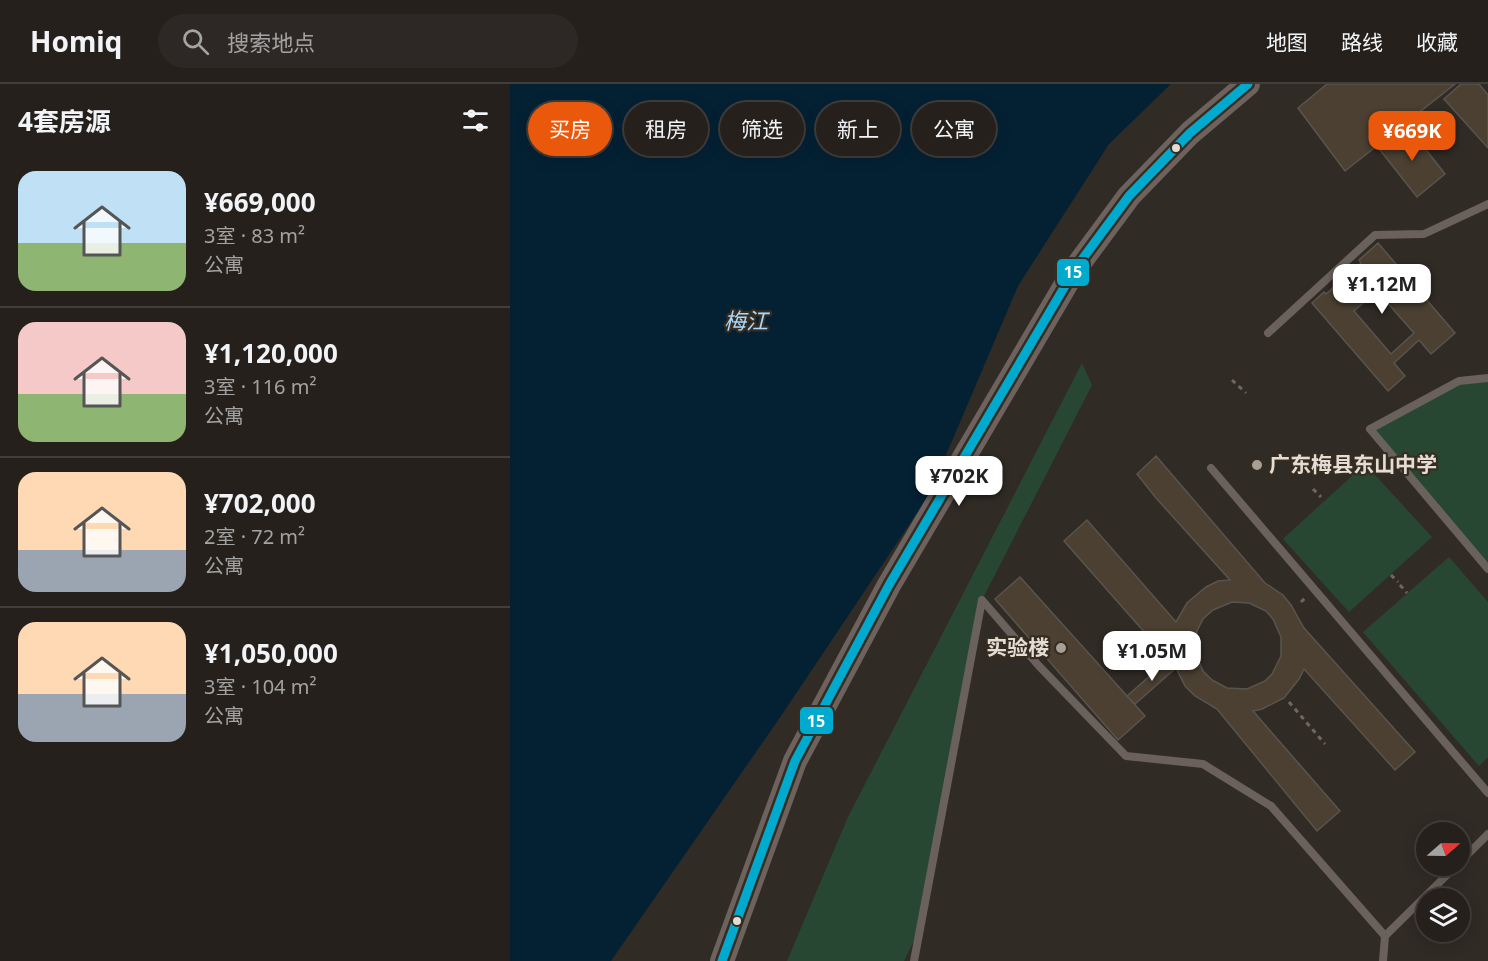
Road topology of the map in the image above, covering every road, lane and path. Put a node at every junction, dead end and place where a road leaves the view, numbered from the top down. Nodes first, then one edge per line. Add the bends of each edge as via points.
1 (1248, 84) edge
2 (1488, 204) edge
3 (1268, 333) dead end
4 (1488, 378) edge
5 (1232, 380) dead end
6 (1246, 393) dead end
7 (1212, 468) dead end
8 (1313, 489) dead end
9 (1321, 497) dead end
10 (1488, 569) edge
11 (1391, 574) dead end
12 (1407, 593) dead end
13 (1289, 702) dead end
14 (1325, 744) dead end
15 (1488, 792) edge
16 (1488, 834) edge
17 (1470, 852) edge
18 (1446, 876) edge
19 (1385, 936) junction
20 (722, 961) edge
21 (914, 961) edge
22 (1383, 961) edge

1 - 20 main road via 1190,133 1129,196 1076,268 889,585 795,761
2 - 3 lane via 1424,234 1375,235
4 - 10 lane via 1459,381 1370,429
5 - 6 path
7 - 15 lane
8 - 9 path
11 - 12 path
13 - 14 path
16 - 17 lane
18 - 19 lane
19 - 21 lane via 1271,806 1203,764 1126,756 982,600
19 - 22 lane

